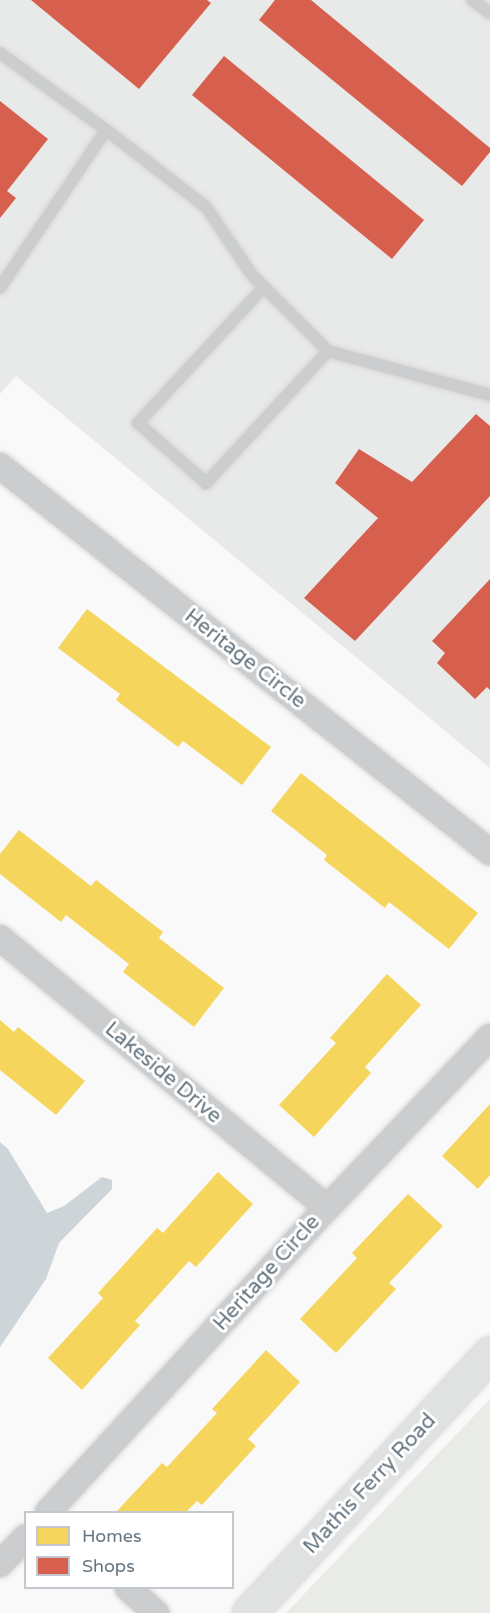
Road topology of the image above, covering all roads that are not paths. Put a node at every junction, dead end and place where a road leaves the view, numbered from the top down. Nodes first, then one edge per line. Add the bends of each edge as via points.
1 (472, 0) edge
2 (490, 13) edge
3 (0, 53) edge
4 (106, 130) junction
5 (264, 287) junction
6 (0, 288) edge
7 (328, 351) junction
8 (490, 395) edge
9 (0, 466) edge
10 (490, 852) edge
11 (0, 938) edge
12 (490, 1037) edge
13 (327, 1208) junction
14 (490, 1354) edge
15 (49, 1511) edge
16 (24, 1539) edge
17 (0, 1564) edge
18 (130, 1589) edge
19 (156, 1613) edge
20 (249, 1613) edge

1 - 2 lane
3 - 4 lane
4 - 5 lane via 206,207
4 - 6 lane
5 - 7 lane
5 - 7 lane via 138,423 207,483
7 - 8 lane
9 - 10 street, Heritage Circle
11 - 13 street, Lakeside Drive
12 - 13 street, Heritage Circle
13 - 15 street, Heritage Circle
14 - 20 main road, Mathis Ferry Road
16 - 17 street
18 - 19 street

